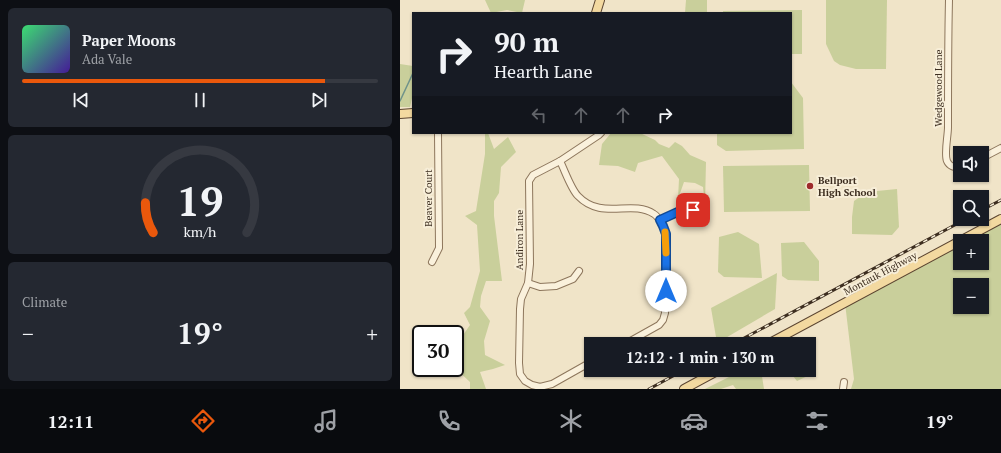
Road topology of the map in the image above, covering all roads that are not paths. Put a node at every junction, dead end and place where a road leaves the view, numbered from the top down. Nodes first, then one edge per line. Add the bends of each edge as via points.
1 (600, 0) edge
2 (949, 0) edge
3 (596, 12) edge
4 (412, 113) edge
5 (400, 114) edge
6 (438, 134) edge
7 (600, 134) edge
8 (1001, 148) edge
9 (989, 154) edge
10 (560, 161) junction
11 (953, 166) edge
12 (704, 210) dead end
13 (1001, 219) edge
14 (660, 220) junction
15 (432, 262) dead end
16 (578, 271) dead end
17 (528, 283) junction
18 (638, 337) edge
19 (781, 337) edge
20 (584, 366) edge
21 (706, 377) edge
22 (844, 382) dead end
23 (684, 389) edge
24 (843, 389) edge

1 - 3 main road
2 - 11 street, Wedgewood Lane via 946,154 947,161
4 - 5 main road
6 - 15 street, Beaver Court via 438,248
7 - 10 street, Andiron Lane
8 - 9 street
10 - 14 street via 578,195 587,204 605,209 646,210
10 - 17 street, Andiron Lane via 533,175 529,181
12 - 14 street via 682,210
13 - 19 main road, Montauk Highway
14 - 18 street via 666,234 665,313 659,325
16 - 17 street via 573,280 556,286 540,287
17 - 20 street, Andiron Lane via 520,309 520,374 525,381 540,387 552,384
21 - 23 main road
22 - 24 street

